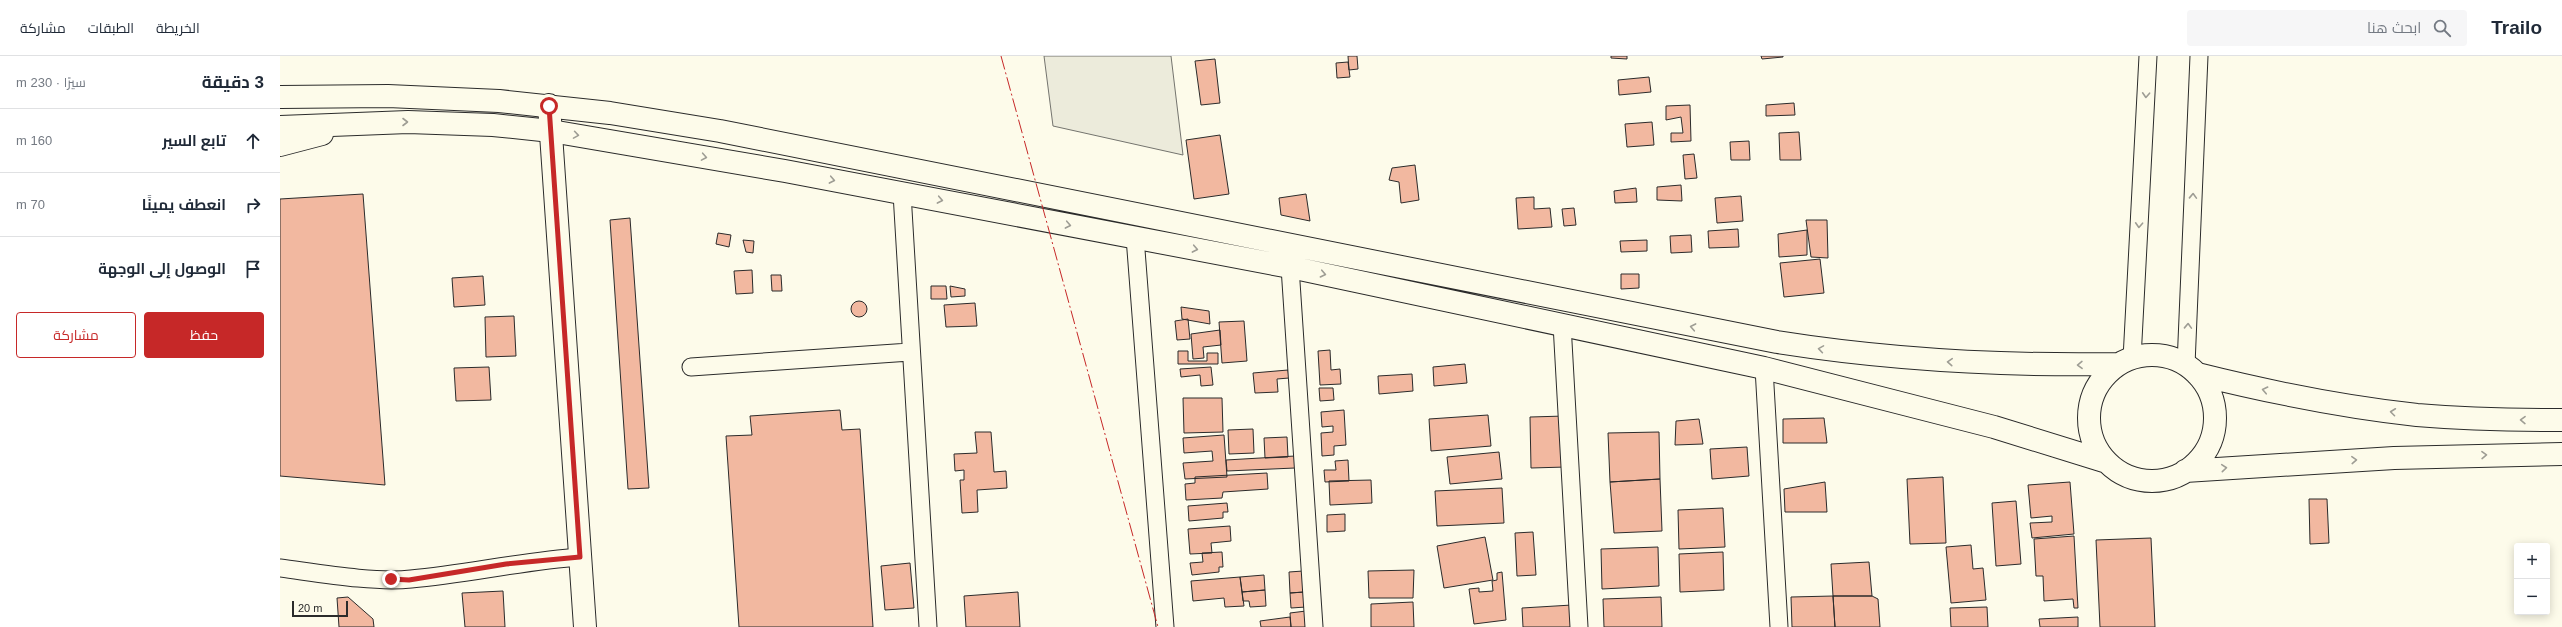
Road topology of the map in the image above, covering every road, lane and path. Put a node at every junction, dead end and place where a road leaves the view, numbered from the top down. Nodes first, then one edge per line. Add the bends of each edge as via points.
1 (2148, 56) edge
2 (2199, 56) edge
3 (280, 96) edge
4 (549, 106) junction
5 (366, 123) junction
6 (280, 127) edge
7 (551, 131) junction
8 (280, 146) edge
9 (902, 193) junction
10 (1135, 237) junction
11 (1290, 267) junction
12 (1562, 324) junction
13 (910, 352) junction
14 (2125, 362) junction
15 (691, 366) dead end
16 (1764, 368) junction
17 (2191, 369) junction
18 (2562, 420) edge
19 (2562, 454) edge
20 (2107, 462) junction
21 (2186, 471) junction
22 (580, 557) junction
23 (280, 568) edge
24 (585, 627) edge
25 (928, 627) edge
26 (1165, 627) edge
27 (1314, 627) edge
28 (1579, 627) edge
29 (1778, 627) edge

1 -> 14 street
17 -> 2 street
3 - 4 main road via 444,98
4 - 7 main road
14 -> 4 main road via 2050,366 1944,362 1777,342 720,131 610,112
5 - 6 main road
5 -> 7 main road via 493,125
5 - 8 main road
7 -> 9 main road
7 - 22 main road
9 -> 10 main road
9 - 13 street
10 -> 11 main road
10 - 26 street
11 -> 12 main road
11 - 27 street
12 - 16 main road
12 - 28 street
13 - 15 street
13 - 25 street
14 - 17 main road via 2160,356
14 - 20 main road via 2099,384 2090,411 2092,439
16 - 20 main road via 1986,425
16 - 29 street
18 -> 17 main road via 2456,418 2378,410 2287,395
17 - 21 main road via 2212,397 2215,425 2206,452
21 -> 19 main road via 2394,458
20 - 21 main road via 2131,477 2145,480 2173,478
22 - 23 street via 506,564 409,580
22 - 24 main road

